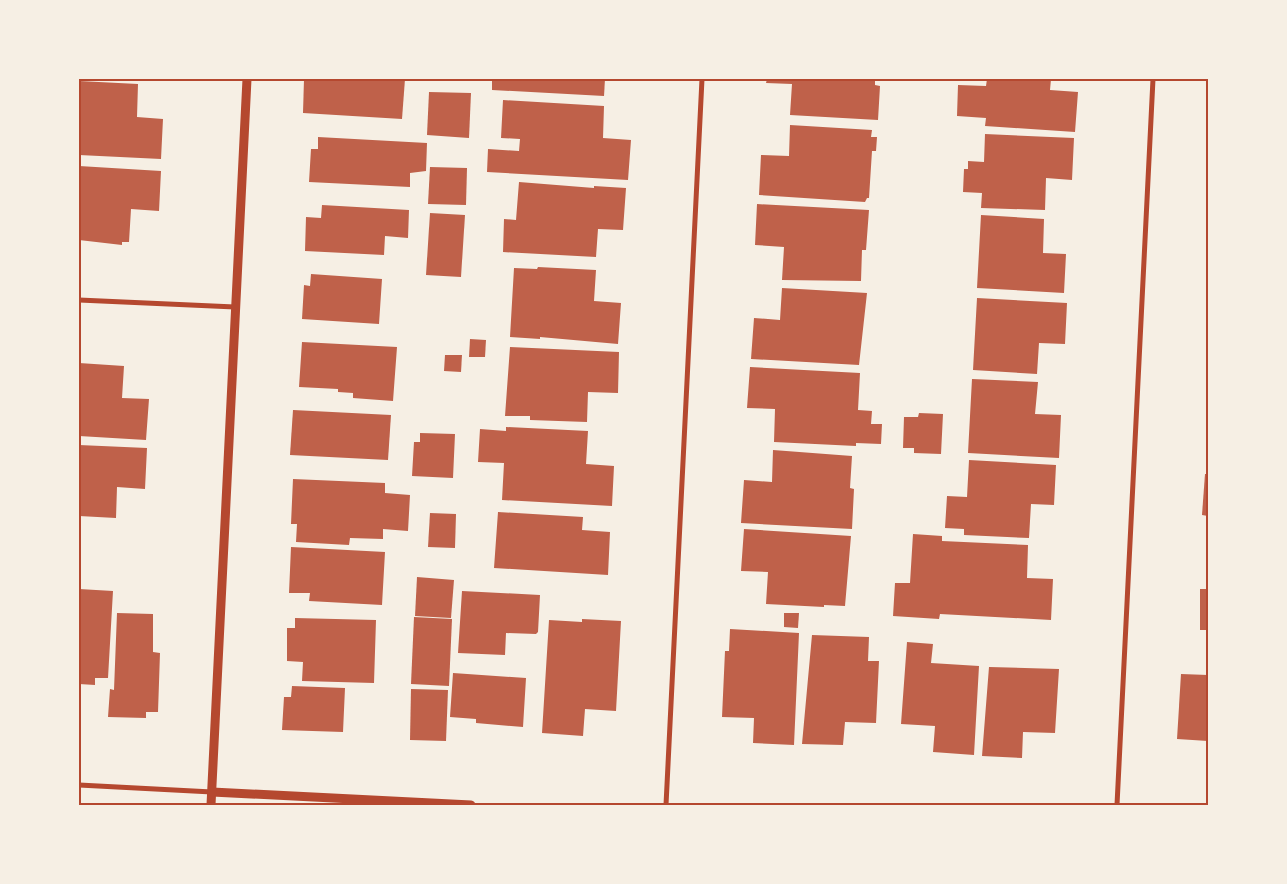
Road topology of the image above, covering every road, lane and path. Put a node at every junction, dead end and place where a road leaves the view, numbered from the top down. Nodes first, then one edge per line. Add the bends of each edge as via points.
1 (247, 79) edge
2 (702, 79) edge
3 (1153, 79) edge
4 (79, 300) edge
5 (235, 307) junction
6 (79, 785) edge
7 (212, 792) junction
8 (211, 805) edge
9 (471, 805) edge
10 (666, 805) edge
11 (1117, 805) edge

1 - 5 street
2 - 10 street
3 - 11 street
4 - 5 street
5 - 7 street
6 - 7 street
7 - 8 street
7 - 9 street

